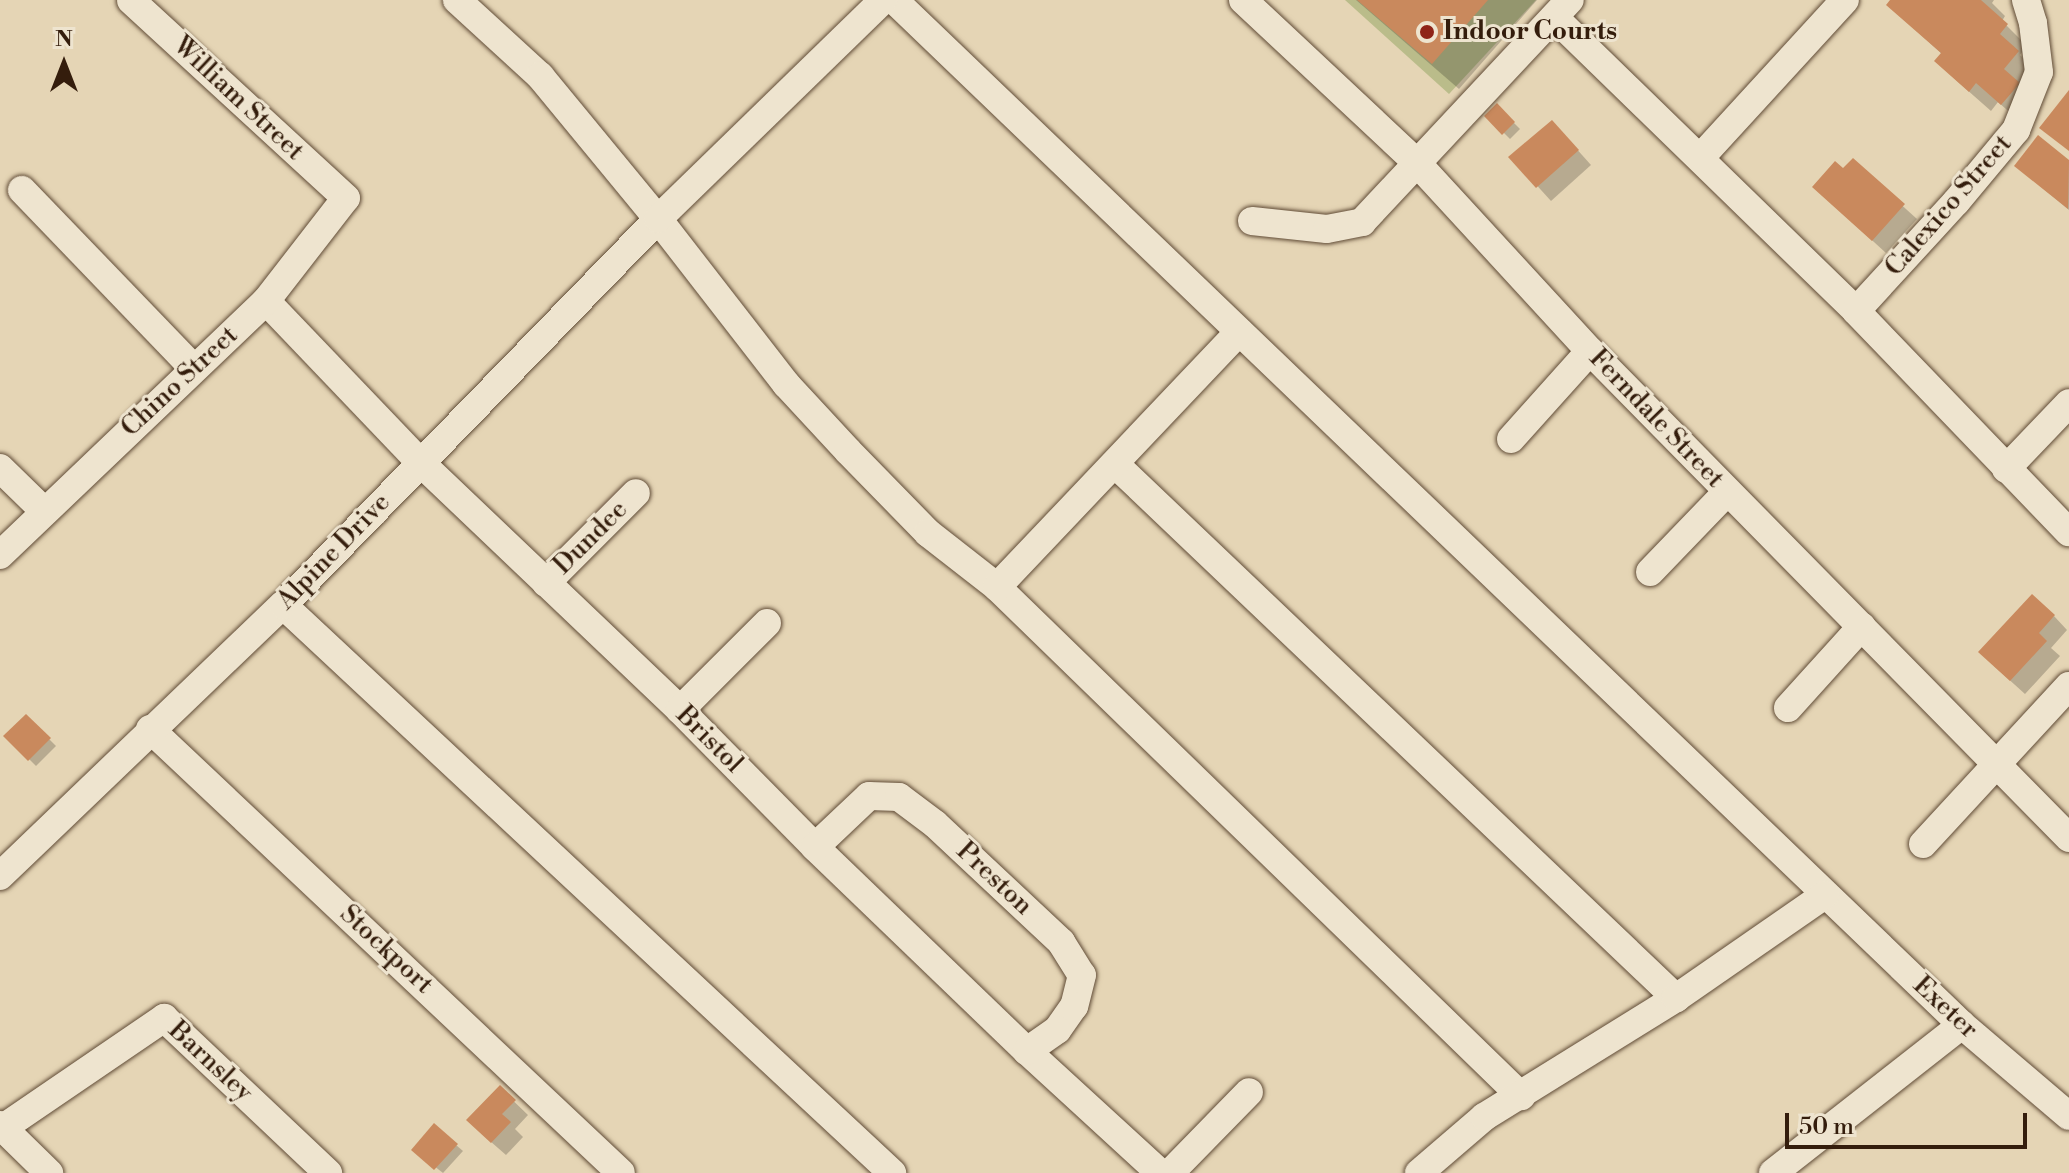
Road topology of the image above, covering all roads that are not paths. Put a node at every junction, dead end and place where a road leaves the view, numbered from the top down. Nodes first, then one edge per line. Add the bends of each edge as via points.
1 (131, 0) edge
2 (457, 0) edge
3 (883, 0) edge
4 (894, 0) edge
5 (1243, 0) edge
6 (1845, 0) edge
7 (2026, 0) edge
8 (1563, 9) edge
9 (1701, 157) junction
10 (1417, 163) junction
11 (22, 190) dead end
12 (346, 198) joint
13 (658, 219) junction
14 (1252, 221) dead end
15 (266, 301) junction
16 (1856, 311) junction
17 (1239, 332) junction
18 (1590, 351) junction
19 (194, 369) junction
20 (2069, 403) edge
21 (1511, 439) dead end
22 (422, 464) junction
23 (1115, 464) junction
24 (0, 468) edge
25 (2006, 469) junction
26 (1727, 492) junction
27 (636, 493) dead end
28 (44, 511) junction
29 (2069, 532) edge
30 (0, 555) edge
31 (1650, 572) dead end
32 (546, 583) junction
33 (997, 587) junction
34 (283, 605) junction
35 (767, 623) dead end
36 (1862, 626) junction
37 (2069, 686) edge
38 (1788, 708) dead end
39 (680, 710) junction
40 (150, 729) junction
41 (1997, 767) junction
42 (2069, 838) edge
43 (1923, 844) dead end
44 (815, 847) junction
45 (0, 876) edge
46 (1825, 895) junction
47 (1676, 998) junction
48 (1962, 1025) junction
49 (1027, 1051) junction
50 (1249, 1092) dead end
51 (1521, 1096) junction
52 (2069, 1116) edge
53 (1, 1128) edge
54 (49, 1173) edge
55 (328, 1173) edge
56 (621, 1173) edge
57 (892, 1173) edge
58 (1160, 1173) edge
59 (1170, 1173) edge
60 (1419, 1173) edge
61 (1773, 1173) edge

1 - 12 street, William Street
2 - 13 street via 540,76
3 - 13 street, Alpine Drive
4 - 17 street, Exeter
5 - 10 street, Ferndale Street
6 - 9 street
7 - 16 street, Calexico Street via 2039,72 2016,130
8 - 9 street
8 - 10 street
9 - 16 street
10 - 14 street via 1362,222 1327,229
10 - 18 street, Ferndale Street
11 - 19 street
12 - 15 street, Chino Street
13 - 22 street, Alpine Drive
13 - 33 street via 786,384 928,533
15 - 19 street, Chino Street
15 - 22 street, Bristol
16 - 25 street
17 - 23 street
17 - 46 street, Exeter
18 - 21 street
18 - 26 street, Ferndale Street
19 - 28 street, Chino Street
20 - 25 street
22 - 32 street, Bristol
22 - 34 street, Alpine Drive
23 - 33 street
23 - 47 street
24 - 28 street
25 - 29 street
26 - 31 street
26 - 36 street, Ferndale Street
27 - 32 street, Dundee
28 - 30 street, Chino Street
32 - 39 street, Bristol
33 - 51 street
34 - 40 street, Alpine Drive
34 - 57 street
35 - 39 street
36 - 38 street
36 - 41 street, Ferndale Street
37 - 41 street
39 - 44 street, Bristol
40 - 45 street, Alpine Drive
40 - 56 street, Stockport
41 - 42 street, Ferndale Street
41 - 43 street
44 - 49 street, Bristol
44 - 49 street, Preston via 869,796 899,797 1061,942 1082,975 1074,1006 1057,1030
46 - 47 street
46 - 48 street, Exeter
47 - 51 street
48 - 52 street, Exeter
48 - 61 street
49 - 58 street, Bristol
50 - 59 street
51 - 60 street via 1484,1117
53 - 54 street
53 - 55 street, Barnsley via 164,1018

